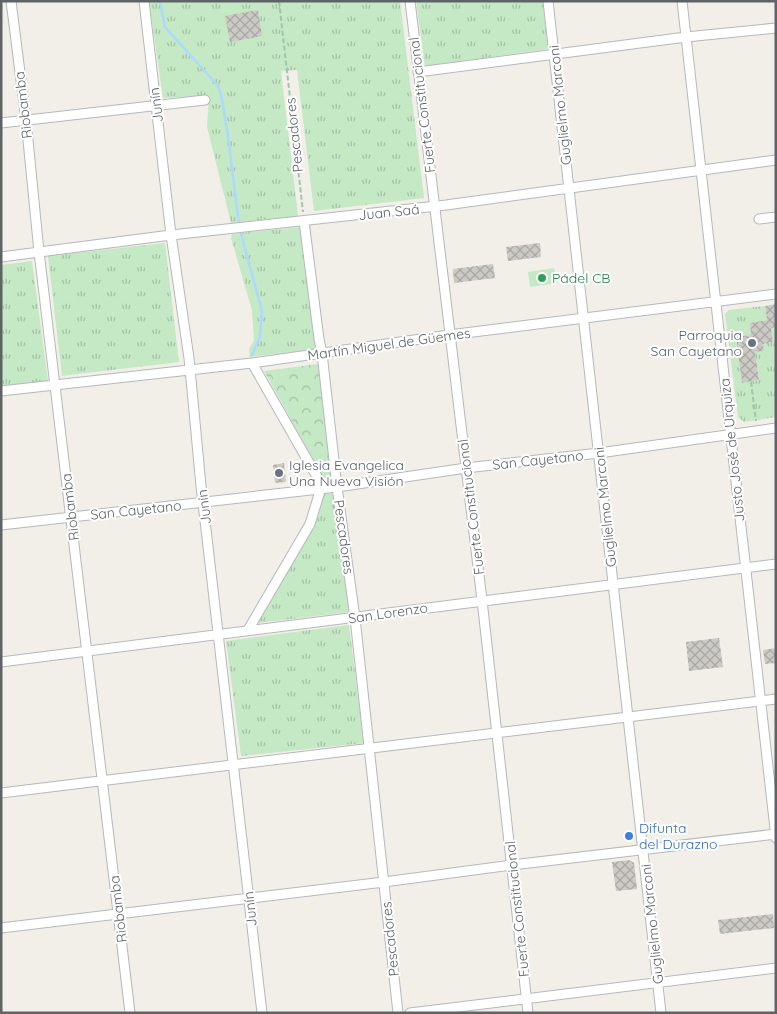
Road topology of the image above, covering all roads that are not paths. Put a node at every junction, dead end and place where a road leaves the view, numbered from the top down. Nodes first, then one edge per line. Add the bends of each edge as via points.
1 (11, 1) edge
2 (144, 1) edge
3 (410, 1) edge
4 (548, 1) edge
5 (682, 1) edge
6 (776, 28) edge
7 (686, 37) junction
8 (554, 54) junction
9 (418, 72) junction
10 (205, 100) dead end
11 (156, 106) junction
12 (26, 120) junction
13 (1, 123) edge
14 (776, 160) edge
15 (700, 170) junction
16 (569, 189) junction
17 (434, 207) junction
18 (776, 217) edge
19 (759, 219) dead end
20 (304, 221) junction
21 (172, 235) junction
22 (39, 252) junction
23 (1, 257) edge
24 (776, 294) edge
25 (716, 301) junction
26 (584, 318) junction
27 (449, 335) junction
28 (322, 353) junction
29 (252, 363) junction
30 (190, 370) junction
31 (55, 384) junction
32 (1, 391) edge
33 (776, 428) edge
34 (730, 434) junction
35 (599, 453) junction
36 (466, 468) junction
37 (337, 487) junction
38 (321, 488) junction
39 (203, 502) junction
40 (71, 517) junction
41 (1, 525) edge
42 (776, 564) edge
43 (745, 568) junction
44 (614, 584) junction
45 (482, 600) junction
46 (355, 618) junction
47 (248, 630) junction
48 (218, 634) junction
49 (87, 651) junction
50 (1, 662) edge
51 (776, 699) edge
52 (760, 701) junction
53 (628, 718) junction
54 (497, 733) junction
55 (370, 749) junction
56 (233, 765) junction
57 (102, 780) junction
58 (1, 793) edge
59 (776, 834) edge
60 (776, 838) edge
61 (643, 850) junction
62 (512, 865) junction
63 (384, 882) junction
64 (248, 899) junction
65 (119, 914) junction
66 (1, 928) edge
67 (776, 968) edge
68 (658, 982) junction
69 (527, 998) junction
70 (130, 1013) edge
71 (262, 1013) edge
72 (398, 1013) edge
73 (410, 1013) edge
74 (528, 1013) edge
75 (662, 1013) edge

1 - 12 street, Riobamba
2 - 11 street, Junín
3 - 9 street, Fuerte Constitucional
4 - 8 street, Guglielmo Marconi
5 - 7 street, Justo José de Urquiza
6 - 7 street
7 - 8 street
7 - 15 street, Justo José de Urquiza
8 - 9 street
8 - 16 street, Guglielmo Marconi
9 - 17 street, Fuerte Constitucional
10 - 11 street
11 - 12 street
11 - 21 street, Junín
12 - 13 street
12 - 22 street, Riobamba
14 - 15 street, Juan Saá
15 - 16 street, Juan Saá
15 - 25 street, Justo José de Urquiza
16 - 17 street, Juan Saá
16 - 26 street, Guglielmo Marconi
17 - 20 street, Juan Saá
17 - 27 street, Fuerte Constitucional
18 - 19 street
20 - 21 street, Juan Saá
20 - 28 street, Pescadores
21 - 22 street, Juan Saá
21 - 30 street, Junín
22 - 23 street, Juan Saá
22 - 31 street, Riobamba
24 - 25 street, Martín Miguel de Güemes
25 - 26 street, Martín Miguel de Güemes
25 - 34 street, Justo José de Urquiza
26 - 27 street, Martín Miguel de Güemes
26 - 35 street, Guglielmo Marconi
27 - 28 street, Martín Miguel de Güemes
27 - 36 street, Fuerte Constitucional
28 - 29 street, Martín Miguel de Güemes
28 - 37 street, Pescadores
29 - 30 street, Martín Miguel de Güemes
29 - 38 street
30 - 31 street, Martín Miguel de Güemes
30 - 39 street, Junín
31 - 32 street, Martín Miguel de Güemes
31 - 40 street, Riobamba
33 - 34 street, San Cayetano
34 - 35 street, San Cayetano
34 - 43 street, Justo José de Urquiza
35 - 36 street, San Cayetano
35 - 44 street, Guglielmo Marconi
36 - 37 street, San Cayetano
36 - 45 street, Fuerte Constitucional
37 - 38 street, San Cayetano
37 - 46 street, Pescadores
38 - 39 street, San Cayetano
38 - 47 street via 310,524
39 - 40 street, San Cayetano
39 - 48 street, Junín
40 - 41 street, San Cayetano
40 - 49 street, Riobamba
42 - 43 street, San Lorenzo
43 - 44 street, San Lorenzo
43 - 52 street, Justo José de Urquiza
44 - 45 street, San Lorenzo
44 - 53 street, Guglielmo Marconi
45 - 46 street, San Lorenzo
45 - 54 street, Fuerte Constitucional
46 - 47 street, San Lorenzo
46 - 55 street, Pescadores
47 - 48 street, San Lorenzo
48 - 49 street, San Lorenzo
48 - 56 street, Junín
49 - 50 street, San Lorenzo
49 - 57 street, Riobamba
51 - 52 street
52 - 53 street
52 - 59 street, Justo José de Urquiza
53 - 54 street
53 - 61 street, Guglielmo Marconi
54 - 55 street
54 - 62 street, Fuerte Constitucional
55 - 56 street
55 - 63 street, Pescadores
56 - 57 street
56 - 64 street, Junín
57 - 58 street
57 - 65 street, Riobamba
59 - 60 street, Justo José de Urquiza
59 - 61 street
61 - 62 street
61 - 68 street, Guglielmo Marconi
62 - 63 street
62 - 69 street, Fuerte Constitucional
63 - 64 street
63 - 72 street, Pescadores
64 - 65 street
64 - 71 street, Junín
65 - 66 street
65 - 70 street, Riobamba
67 - 68 street
68 - 69 street
68 - 75 street, Guglielmo Marconi
69 - 73 street
69 - 74 street, Fuerte Constitucional

